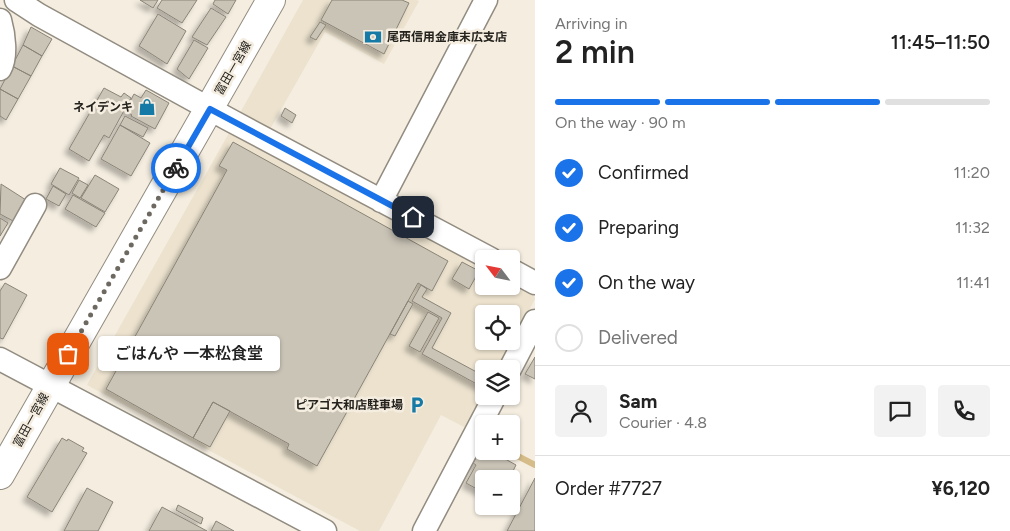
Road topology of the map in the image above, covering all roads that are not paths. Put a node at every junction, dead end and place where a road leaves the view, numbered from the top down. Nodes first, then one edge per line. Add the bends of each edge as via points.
1 (16, 0) edge
2 (271, 0) edge
3 (486, 0) edge
4 (44, 8) edge
5 (0, 20) edge
6 (0, 69) edge
7 (210, 109) junction
8 (381, 201) junction
9 (35, 205) dead end
10 (475, 251) edge
11 (0, 268) edge
12 (520, 275) edge
13 (535, 283) edge
14 (535, 321) edge
15 (0, 359) edge
16 (515, 360) edge
17 (50, 385) junction
18 (490, 405) edge
19 (0, 475) edge
20 (325, 531) edge
21 (424, 531) edge

1 - 4 street
2 - 7 main road, 富田一宮線
3 - 8 street
4 - 7 street
5 - 6 street via 4,62
7 - 8 street
7 - 17 main road, 富田一宮線
8 - 10 street
9 - 11 street
12 - 13 street
14 - 16 street
15 - 17 street
17 - 19 main road, 富田一宮線
17 - 20 street
18 - 21 street

